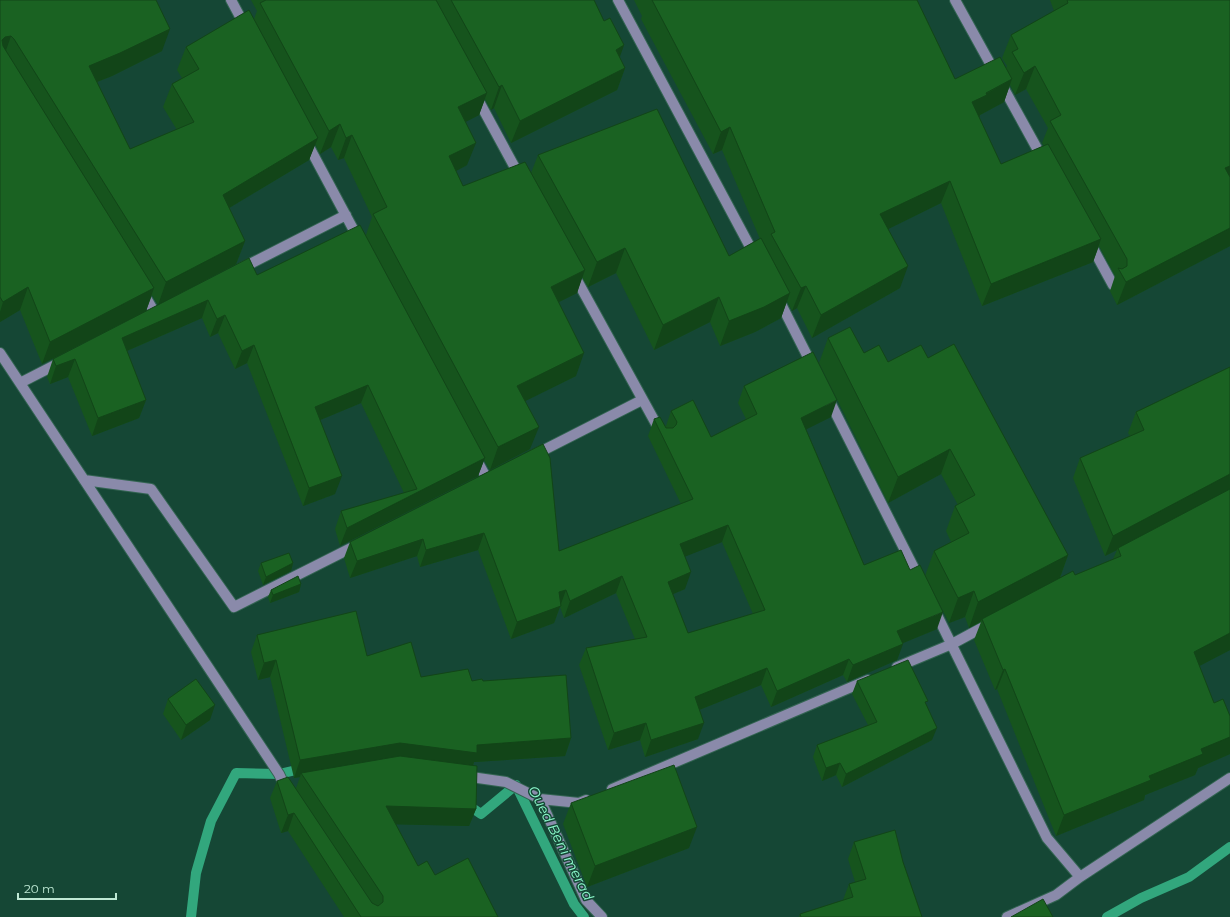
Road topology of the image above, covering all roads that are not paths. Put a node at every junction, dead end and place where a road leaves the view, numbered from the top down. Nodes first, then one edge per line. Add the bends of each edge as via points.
1 (231, 0) edge
2 (618, 0) edge
3 (955, 0) edge
4 (249, 35) edge
5 (472, 90) edge
6 (301, 132) edge
7 (1048, 167) edge
8 (525, 186) edge
9 (346, 215) junction
10 (1086, 236) edge
11 (364, 250) edge
12 (567, 262) edge
13 (761, 267) edge
14 (233, 273) edge
15 (134, 280) edge
16 (1113, 285) dead end
17 (773, 288) edge
18 (155, 313) edge
19 (0, 353) edge
20 (67, 359) edge
21 (816, 373) edge
22 (20, 383) junction
23 (823, 388) edge
24 (642, 400) junction
25 (664, 439) edge
26 (472, 451) edge
27 (522, 461) edge
28 (487, 479) edge
29 (84, 480) junction
30 (368, 539) edge
31 (923, 587) edge
32 (930, 601) edge
33 (1000, 618) edge
34 (952, 644) junction
35 (454, 775) edge
36 (1230, 778) edge
37 (293, 799) edge
38 (540, 800) junction
39 (1080, 877) junction
40 (602, 917) edge
41 (1007, 917) edge

1 - 4 street
2 - 13 street
3 - 7 street
5 - 8 street
6 - 9 street
9 - 11 street
9 - 14 street
10 - 16 street
12 - 24 street
15 - 18 street
17 - 21 street
19 - 22 street
20 - 22 street
22 - 29 street
23 - 31 street
24 - 25 street
24 - 27 street
26 - 28 street
29 - 30 street via 151,489 234,607
29 - 37 street via 288,786
32 - 34 street
33 - 34 street
34 - 38 street via 579,803
34 - 39 street via 1047,838
35 - 38 street via 506,782
36 - 39 street
38 - 40 street via 586,900
39 - 41 street via 1056,895

